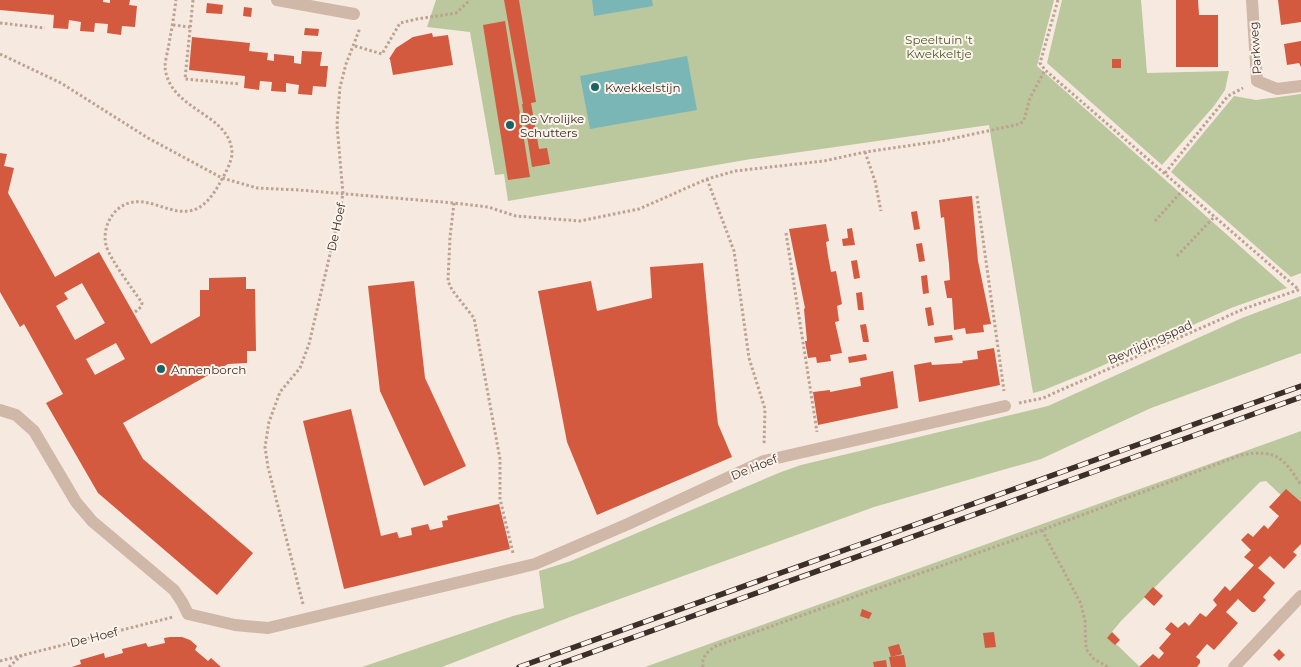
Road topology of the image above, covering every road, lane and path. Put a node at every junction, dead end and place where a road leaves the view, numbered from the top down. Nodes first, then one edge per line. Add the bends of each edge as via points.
1 (176, 0) edge
2 (193, 0) edge
3 (277, 0) edge
4 (470, 0) edge
5 (1058, 0) edge
6 (1252, 0) edge
7 (358, 19) joint
8 (0, 23) edge
9 (172, 25) junction
10 (190, 26) junction
11 (45, 28) dead end
12 (354, 46) junction
13 (0, 54) edge
14 (1045, 70) junction
15 (1257, 81) junction
16 (240, 84) dead end
17 (1301, 86) edge
18 (865, 152) junction
19 (1165, 173) junction
20 (222, 178) junction
21 (706, 179) junction
22 (1184, 189) junction
23 (343, 194) junction
24 (977, 196) dead end
25 (454, 202) junction
26 (881, 211) dead end
27 (1215, 216) junction
28 (1155, 222) dead end
29 (786, 233) dead end
30 (1177, 256) dead end
31 (1300, 289) edge
32 (135, 312) dead end
33 (1005, 406) junction
34 (0, 410) edge
35 (819, 447) junction
36 (764, 461) junction
37 (1301, 485) edge
38 (1042, 530) junction
39 (516, 568) junction
40 (1301, 596) edge
41 (188, 614) junction
42 (307, 619) junction
43 (22, 655) junction
44 (0, 661) edge
45 (9, 667) edge
46 (703, 667) edge
47 (1108, 667) edge
48 (1234, 667) edge

1 - 9 path
2 - 10 path
3 - 7 street
4 - 12 path via 456,13 400,23 382,54
5 - 14 path via 1040,64
6 - 15 street, Parkweg
7 - 12 path
8 - 11 path
9 - 10 path
9 - 20 path via 165,67 169,82 190,107 210,118 229,136 232,155
10 - 16 path via 185,79
12 - 23 path via 340,87 337,125
13 - 20 path, De Hoef via 61,83 148,138
14 - 18 path via 1020,124 941,141
14 - 19 path
15 - 17 street, Parkweg via 1278,89
15 - 19 path via 1228,96
18 - 21 path via 824,161 735,171
18 - 26 path
19 - 22 path
20 - 23 path, De Hoef via 257,188
20 - 32 path via 214,194 203,205 190,211 172,211 150,203 129,203 112,213 106,229 106,245 142,303
21 - 25 path via 639,209 580,221 516,216 488,207
21 - 36 path via 734,251 749,358 765,409
22 - 27 path
22 - 28 path
23 - 25 path
23 - 42 path, De Hoef via 309,344 300,368 280,392 269,422 265,447
24 - 33 path
25 - 39 path via 448,281 474,318 500,459 500,500
27 - 30 path
27 - 31 path
29 - 35 path
31 - 33 path, Bevrijdingspad via 1246,308 1043,398
33 - 35 street, De Hoef
34 - 41 street via 16,415 34,431 76,502 92,521 174,590
35 - 36 street, De Hoef
36 - 39 street, De Hoef via 535,564
37 - 38 path via 1288,464 1277,456 1251,453
38 - 46 path via 716,646 707,652
38 - 47 path via 1081,604 1086,649 1094,659
39 - 42 street, De Hoef
40 - 48 street
41 - 42 street, De Hoef via 235,626 268,628
41 - 43 path, De Hoef
43 - 44 path, De Hoef
43 - 45 path

